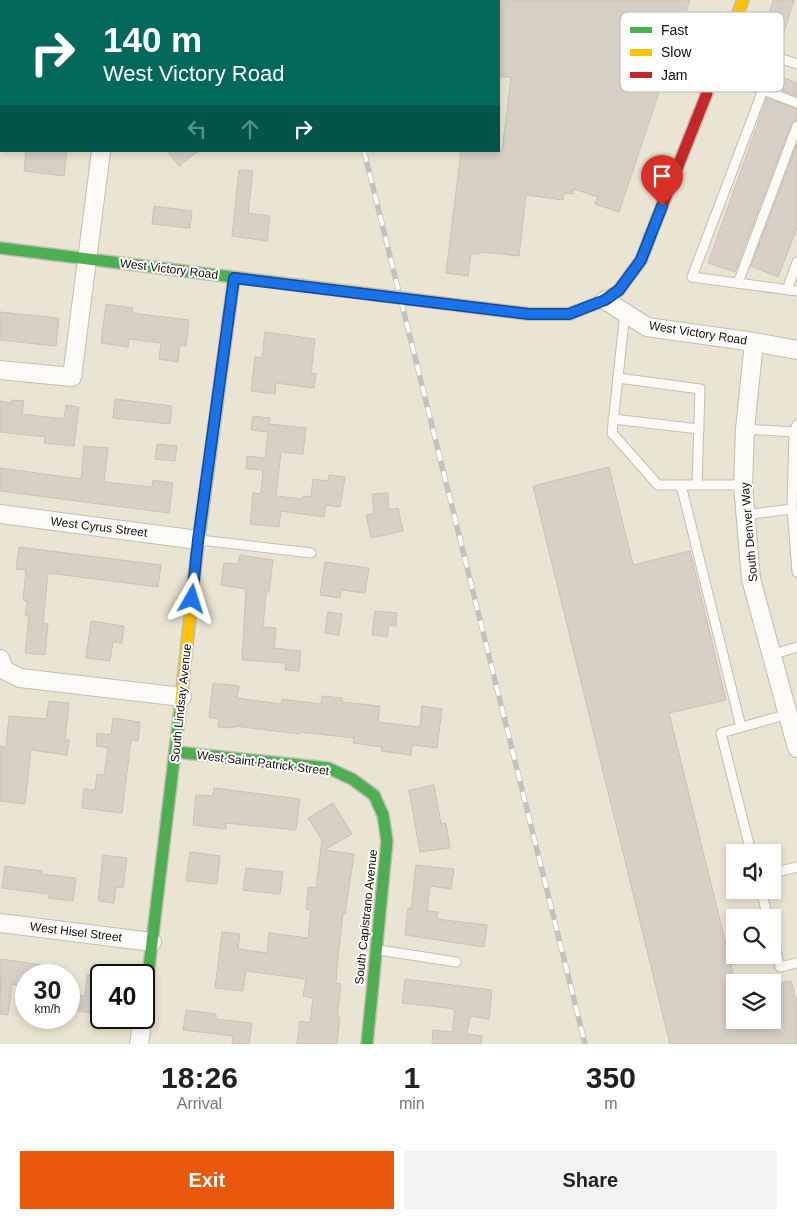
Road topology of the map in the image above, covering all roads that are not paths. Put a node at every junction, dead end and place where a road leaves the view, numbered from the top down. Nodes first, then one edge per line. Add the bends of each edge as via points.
1 (744, 0) edge
2 (739, 12) edge
3 (784, 60) edge
4 (797, 64) edge
5 (707, 92) edge
6 (762, 92) edge
7 (768, 92) edge
8 (797, 103) edge
9 (797, 126) edge
10 (101, 152) edge
11 (0, 248) edge
12 (88, 259) junction
13 (797, 262) edge
14 (234, 278) junction
15 (738, 283) junction
16 (787, 290) junction
17 (797, 291) edge
18 (605, 300) junction
19 (625, 312) junction
20 (754, 342) junction
21 (797, 350) edge
22 (0, 370) edge
23 (618, 378) junction
24 (614, 419) junction
25 (699, 429) junction
26 (745, 429) junction
27 (796, 429) edge
28 (681, 485) junction
29 (697, 485) junction
30 (743, 485) junction
31 (792, 509) junction
32 (0, 514) edge
33 (745, 515) junction
34 (0, 518) edge
35 (198, 540) junction
36 (311, 553) dead end
37 (797, 572) edge
38 (797, 647) edge
39 (771, 655) junction
40 (2, 664) edge
41 (182, 696) junction
42 (788, 714) junction
43 (741, 727) junction
44 (797, 748) edge
45 (176, 752) junction
46 (374, 795) joint
47 (749, 844) edge
48 (797, 867) edge
49 (781, 871) edge
50 (0, 923) edge
51 (152, 942) junction
52 (376, 949) junction
53 (456, 962) dead end
54 (797, 963) edge
55 (149, 964) edge
56 (779, 964) edge
57 (142, 1029) edge
58 (140, 1044) edge
59 (367, 1044) edge

1 - 2 street, West Victory Road
3 - 4 lane
5 - 18 street, West Victory Road via 641,260 619,290
6 - 15 lane via 692,276
7 - 8 lane
9 - 15 lane
10 - 12 street
11 - 12 street, West Victory Road
12 - 14 street, West Victory Road
12 - 22 street via 72,377
13 - 16 lane
14 - 18 street, West Victory Road via 529,314 569,314
14 - 35 street, South Lindsay Avenue
15 - 16 lane
16 - 17 lane
18 - 19 street, West Victory Road
19 - 20 street, West Victory Road via 647,327
19 - 23 lane
20 - 21 street, West Victory Road
20 - 26 street, South Denver Way
23 - 24 lane
23 - 25 lane via 700,389
24 - 25 lane
24 - 28 lane via 612,432 658,485
25 - 29 lane
26 - 27 lane
26 - 30 street, South Denver Way
27 - 31 lane
28 - 29 lane
28 - 43 lane
29 - 30 lane
30 - 33 street, South Denver Way
31 - 33 lane
31 - 37 lane
32 - 34 street
32 - 35 street, West Cyrus Street
33 - 39 street, South Denver Way via 751,579
35 - 36 lane
35 - 41 street, South Lindsay Avenue
38 - 39 lane
39 - 42 street, South Denver Way
40 - 41 street via 20,678
41 - 45 street, South Lindsay Avenue
42 - 43 lane
42 - 44 street, South Denver Way
43 - 47 lane via 721,733
45 - 46 street, West Saint Patrick Street via 328,768 352,779
45 - 51 street, South Lindsay Avenue
46 - 52 street, South Capistrano Avenue via 383,815 387,842
48 - 49 lane
50 - 51 street, West Hisel Street
51 - 55 street, South Lindsay Avenue
52 - 53 lane
52 - 59 street, South Capistrano Avenue
54 - 56 lane via 780,967
57 - 58 street

